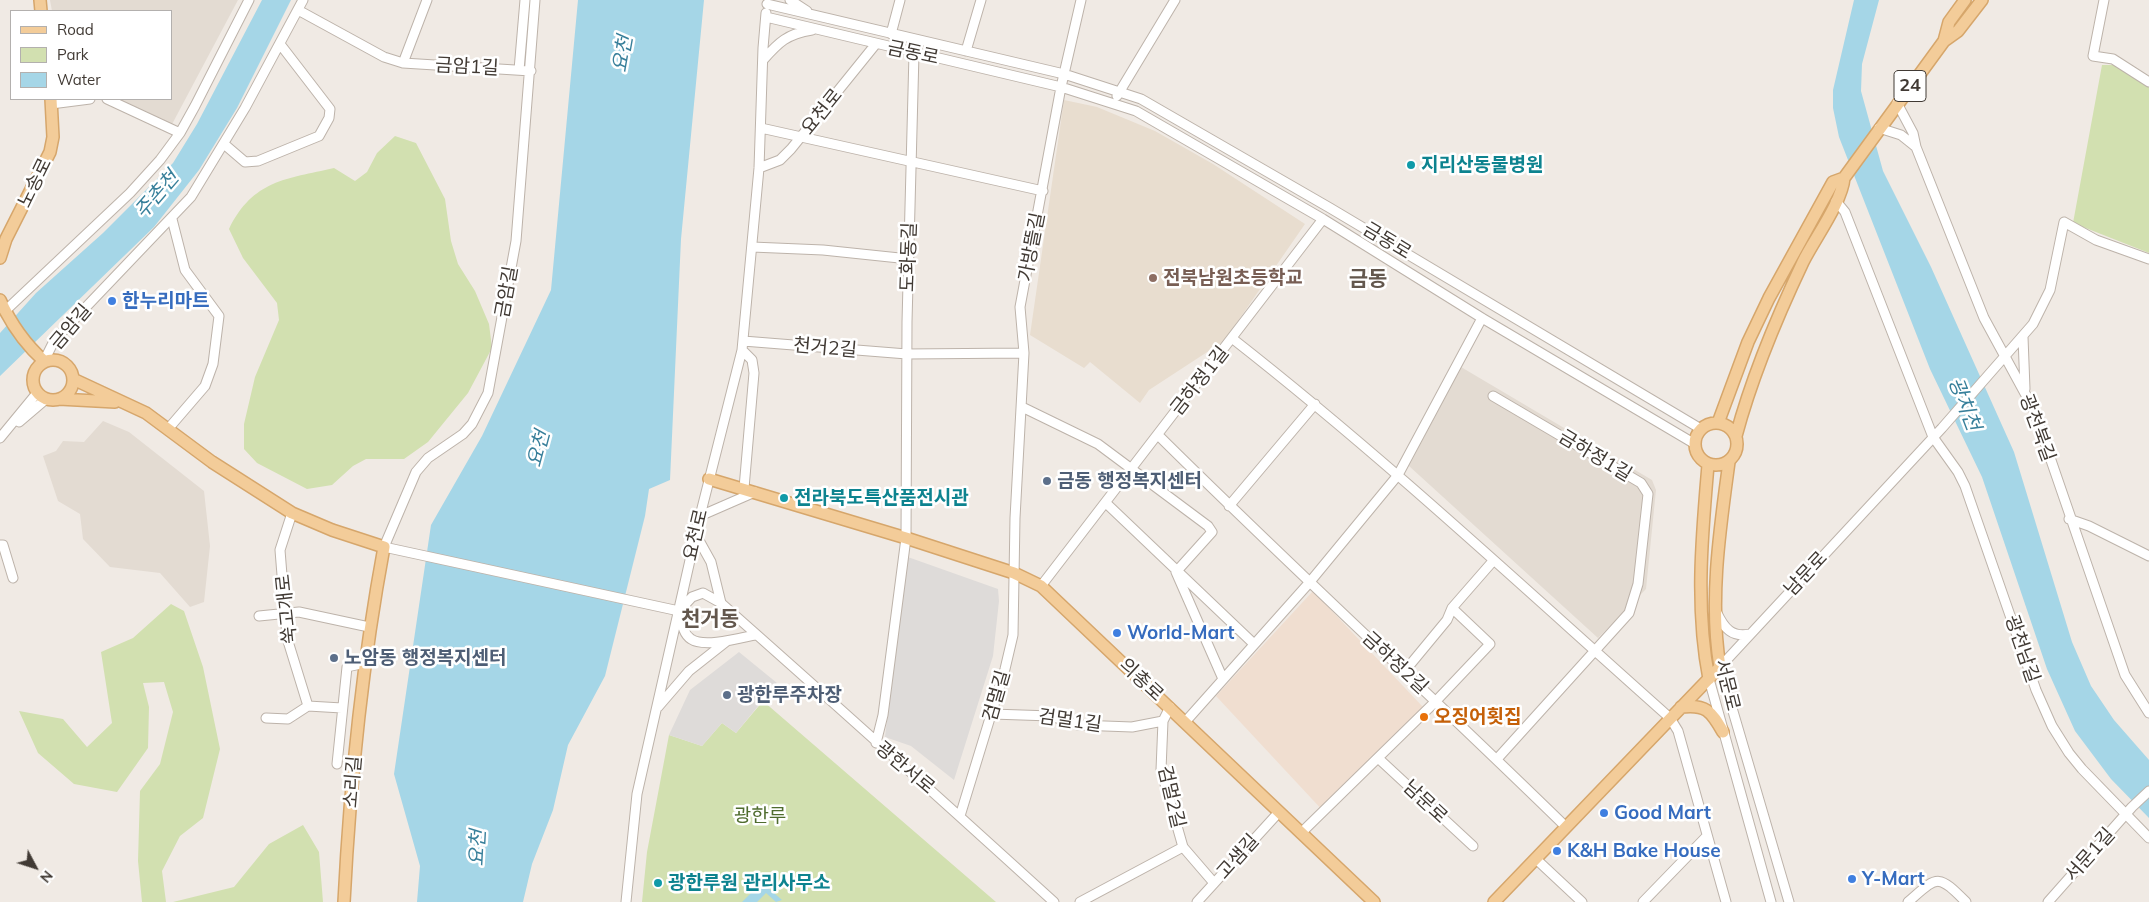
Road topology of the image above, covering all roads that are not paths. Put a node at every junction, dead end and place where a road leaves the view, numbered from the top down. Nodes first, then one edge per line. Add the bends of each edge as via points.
1 (249, 0) edge
2 (303, 0) edge
3 (427, 0) edge
4 (525, 0) edge
5 (535, 0) edge
6 (790, 0) edge
7 (900, 0) edge
8 (982, 0) edge
9 (1081, 0) edge
10 (1175, 0) edge
11 (1965, 0) edge
12 (1982, 0) edge
13 (2104, 0) edge
14 (767, 2) edge
15 (298, 10) junction
16 (818, 16) junction
17 (766, 17) junction
18 (815, 30) junction
19 (891, 34) junction
20 (1944, 41) junction
21 (280, 44) junction
22 (875, 45) junction
23 (966, 51) junction
24 (914, 53) junction
25 (763, 60) junction
26 (403, 64) junction
27 (519, 70) junction
28 (531, 70) junction
29 (1064, 74) junction
30 (2149, 82) edge
31 (1060, 87) junction
32 (1119, 91) junction
33 (77, 100) edge
34 (110, 100) edge
35 (51, 102) edge
36 (1115, 103) junction
37 (1897, 103) junction
38 (761, 128) junction
39 (1878, 130) junction
40 (180, 133) junction
41 (800, 138) junction
42 (224, 144) junction
43 (1916, 147) junction
44 (911, 160) junction
45 (760, 168) junction
46 (1844, 178) junction
47 (1042, 191) junction
48 (1836, 201) junction
49 (172, 219) junction
50 (1323, 219) junction
51 (752, 247) junction
52 (0, 258) edge
53 (909, 259) junction
54 (2149, 260) edge
55 (1769, 298) junction
56 (1783, 304) junction
57 (4, 309) edge
58 (1482, 318) junction
59 (2023, 336) junction
60 (1233, 340) junction
61 (743, 346) junction
62 (1024, 353) junction
63 (907, 354) junction
64 (2005, 357) junction
65 (44, 361) junction
66 (73, 379) junction
67 (2025, 392) junction
68 (42, 396) junction
69 (1493, 396) dead end
70 (59, 399) junction
71 (122, 402) junction
72 (1315, 404) junction
73 (1022, 407) junction
74 (1718, 423) junction
75 (168, 429) junction
76 (1701, 429) junction
77 (1158, 435) junction
78 (1736, 436) junction
79 (1, 437) edge
80 (1933, 437) junction
81 (1695, 444) junction
82 (1729, 462) junction
83 (1708, 464) junction
84 (1133, 468) junction
85 (1398, 474) junction
86 (709, 480) junction
87 (744, 488) junction
88 (757, 492) junction
89 (1106, 504) junction
90 (1228, 506) junction
91 (292, 513) junction
92 (700, 516) junction
93 (2069, 519) junction
94 (696, 535) junction
95 (906, 538) junction
96 (0, 545) edge
97 (384, 548) junction
98 (2149, 556) edge
99 (1493, 561) junction
100 (1014, 572) junction
101 (1176, 572) junction
102 (13, 578) dead end
103 (1309, 583) junction
104 (1041, 586) junction
105 (721, 603) junction
106 (1452, 608) junction
107 (679, 611) junction
108 (1717, 612) junction
109 (286, 613) junction
110 (259, 616) dead end
111 (369, 627) junction
112 (1750, 634) junction
113 (755, 635) junction
114 (727, 641) junction
115 (1254, 644) junction
116 (1596, 652) junction
117 (365, 663) junction
118 (1720, 667) junction
119 (1404, 672) junction
120 (1709, 678) junction
121 (1223, 680) junction
122 (1436, 701) junction
123 (308, 706) junction
124 (1170, 707) junction
125 (1681, 707) junction
126 (342, 708) junction
127 (656, 709) junction
128 (2149, 713) edge
129 (992, 714) junction
130 (266, 718) dead end
131 (1670, 718) junction
132 (1163, 720) junction
133 (1186, 721) junction
134 (1723, 732) junction
135 (876, 743) junction
136 (1378, 758) junction
137 (1497, 759) junction
138 (337, 764) dead end
139 (2149, 791) edge
140 (1279, 812) junction
141 (960, 816) junction
142 (2125, 816) junction
143 (1566, 827) junction
144 (1301, 833) junction
145 (1708, 836) junction
146 (2149, 838) edge
147 (1473, 846) dead end
148 (1183, 847) junction
149 (1536, 859) junction
150 (1214, 884) junction
151 (344, 902) edge
152 (626, 902) edge
153 (1054, 902) edge
154 (1080, 902) edge
155 (1197, 902) edge
156 (1374, 902) edge
157 (1494, 902) edge
158 (1582, 902) edge
159 (1644, 902) edge
160 (1726, 902) edge
161 (1770, 902) edge
162 (1789, 902) edge
163 (1908, 902) edge
164 (1966, 902) edge
165 (2048, 902) edge

1 - 40 street
2 - 15 street, 금암길
3 - 26 street, 금암1길
4 - 27 street
5 - 28 street, 금암길
6 - 16 street
7 - 19 street
8 - 23 street, 금동로
9 - 29 street
10 - 32 street
11 - 20 main road, 24 via 1949,22
12 - 20 main road, 24 via 1958,31
13 - 30 street via 2093,56 2113,59
14 - 16 street, 금동로
14 - 17 street, 요천로
15 - 21 street, 금암길
15 - 26 street, 금암1길
16 - 19 street, 금동로
17 - 18 street, 금동로
17 - 25 street, 요천로
18 - 22 street, 금동로
18 - 25 street via 795,33 779,42
19 - 23 street, 금동로
20 - 37 main road, 24
21 - 42 street, 금암길
21 - 42 street via 330,109 324,130 319,136 258,161 245,162
22 - 24 street, 금동로
22 - 41 street, 요천로
23 - 29 street, 금동로
24 - 31 street, 금동로
24 - 44 street, 도화동길
25 - 38 street, 요천로
26 - 27 street, 금암1길
27 - 28 street, 금암1길
28 - 97 street, 금암길 via 516,240 488,393 463,434 428,458 416,472
29 - 31 street
29 - 32 street, 금동로
31 - 36 street, 금동로
31 - 47 street, 가방뜰길
32 - 36 street
32 - 76 street, 금동로 via 1141,99 1194,128
33 - 35 street, 노송로
34 - 40 street
35 - 52 main road, 노송로 via 53,137 50,152 6,239
36 - 50 street, 금동로 via 1162,125
37 - 39 main road, 24
37 - 43 street, 광천북길 via 1913,133
38 - 41 street
38 - 45 street, 요천로
39 - 43 street via 1901,135
39 - 46 main road
40 - 57 street via 130,193
41 - 44 street
41 - 45 street, 요천로 via 780,160
42 - 49 street, 금암길 via 191,197
43 - 64 street, 광천북길 via 1984,318
44 - 47 street
44 - 53 street, 도화동길
45 - 51 street, 요천로
46 - 48 main road via 1843,191
46 - 55 main road via 1833,182
47 - 62 street, 가방뜰길 via 1020,307
48 - 56 main road
48 - 80 street, 광천남길 via 1845,212
49 - 65 street, 금암길 via 54,341
49 - 75 street via 185,270 219,316 213,364 204,386
50 - 58 street, 금동로
50 - 60 street
51 - 53 street
51 - 61 street, 요천로
53 - 63 street, 도화동길
54 - 59 street via 2096,240 2064,222 2047,300
55 - 56 main road
55 - 74 main road via 1748,342
56 - 78 main road via 1751,383
57 - 65 main road
58 - 81 street, 금동로
58 - 85 street
59 - 64 street
59 - 67 street
60 - 72 street, 금하정1길
60 - 77 street, 금하정1길
61 - 63 street, 천거2길
61 - 86 street, 요천로
61 - 87 street via 752,360 754,373
62 - 63 street
62 - 73 street, 가방뜰길
63 - 95 street, 도화동길
64 - 67 street, 광천북길
64 - 80 street, 남문로
65 - 66 main road via 64,363
65 - 68 main road via 33,378
66 - 70 main road via 69,392
66 - 71 main road
67 - 93 street, 광천북길
68 - 70 main road
68 - 79 street
69 - 116 street, 금하정1길 via 1641,483 1648,494 1638,584 1629,613
70 - 71 main road
71 - 75 main road via 146,413
72 - 85 street, 금하정1길
72 - 90 street
73 - 84 street via 1098,444
73 - 100 street, 가방뜰길
74 - 76 main road
74 - 78 main road via 1727,425
75 - 91 main road via 212,462
76 - 81 main road
77 - 84 street
77 - 90 street, 금하정2길
78 - 82 main road via 1737,450
80 - 112 street, 남문로
80 - 142 street, 광천남길 via 1965,486 2036,690 2052,726 2069,753
81 - 83 main road, 금동로 via 1698,456
82 - 83 main road
82 - 108 main road, 서문로 via 1720,528
83 - 120 main road, 서문로 via 1701,582 1702,628
84 - 89 street
84 - 101 street via 1212,532
85 - 99 street, 금하정1길
85 - 103 street
86 - 87 main road, 의총로
86 - 92 street, 요천로
87 - 88 main road, 의총로
88 - 92 street
88 - 95 main road, 의총로
89 - 101 street
89 - 104 street
90 - 103 street, 금하정2길
91 - 97 main road
91 - 109 street, 쑥고개로 via 280,550
92 - 94 street, 요천로
93 - 98 street
93 - 128 street, 광천북길 via 2125,675
94 - 105 street via 711,562
94 - 107 street, 요천로
95 - 100 main road, 의총로
95 - 135 street via 884,715
96 - 102 street via 3,545
97 - 107 street
97 - 111 main road, 소리길
99 - 106 street
99 - 116 street, 금하정1길
100 - 104 main road, 의총로
100 - 129 street, 검멀길 via 1013,635
101 - 115 street
101 - 121 street
103 - 115 street
103 - 119 street, 금하정2길
104 - 124 main road, 의총로
105 - 107 street via 703,593 697,594
105 - 113 street, 광한서로
106 - 119 street via 1447,620
106 - 122 street via 1490,644
107 - 114 street via 682,627 690,639
107 - 127 street, 요천로
108 - 112 street via 1736,636
108 - 118 main road, 서문로
109 - 110 street
109 - 111 street via 299,612
109 - 123 street, 쑥고개로 via 286,638
111 - 117 main road, 소리길
112 - 118 street, 남문로
113 - 114 street
113 - 135 street, 광한서로
114 - 127 street via 688,671
115 - 121 street
116 - 131 street, 금하정1길
116 - 137 street, 금하정1길
117 - 126 street, 소리길 via 347,667
117 - 151 main road, 소리길
118 - 120 main road, 남문로
118 - 162 street, 서문로
119 - 122 street, 금하정2길
120 - 125 main road, 남문로
120 - 134 street, 서문로
121 - 133 street
122 - 136 street
122 - 137 street, 금하정2길
123 - 126 street
123 - 130 street via 288,719
124 - 132 street
124 - 133 main road, 의총로
125 - 131 main road, 남문로
125 - 134 main road via 1695,706 1707,710
126 - 138 street, 소리길
127 - 152 street, 요천로 via 637,794
129 - 132 street, 검멀1길 via 1051,716 1078,725 1132,727
129 - 141 street, 검멀길
131 - 143 main road, 남문로
131 - 145 street via 1678,731
132 - 148 street, 검멀2길 via 1161,770
133 - 140 main road, 의총로
134 - 161 street, 서문로
135 - 141 street, 광한서로
136 - 144 street
136 - 147 street, 남문로
137 - 143 street, 금하정2길
139 - 142 street, 서문1길
140 - 144 main road, 의총로
140 - 150 street, 고샘길
141 - 153 street, 광한서로
142 - 146 street, 광천남길
142 - 165 street, 서문1길
143 - 149 main road, 남문로
144 - 156 main road, 의총로
145 - 159 street
145 - 160 street
148 - 150 street
148 - 154 street, 검멀2길
149 - 157 main road, 남문로
149 - 158 street
150 - 155 street, 고샘길
163 - 164 street via 1934,881 1940,880

